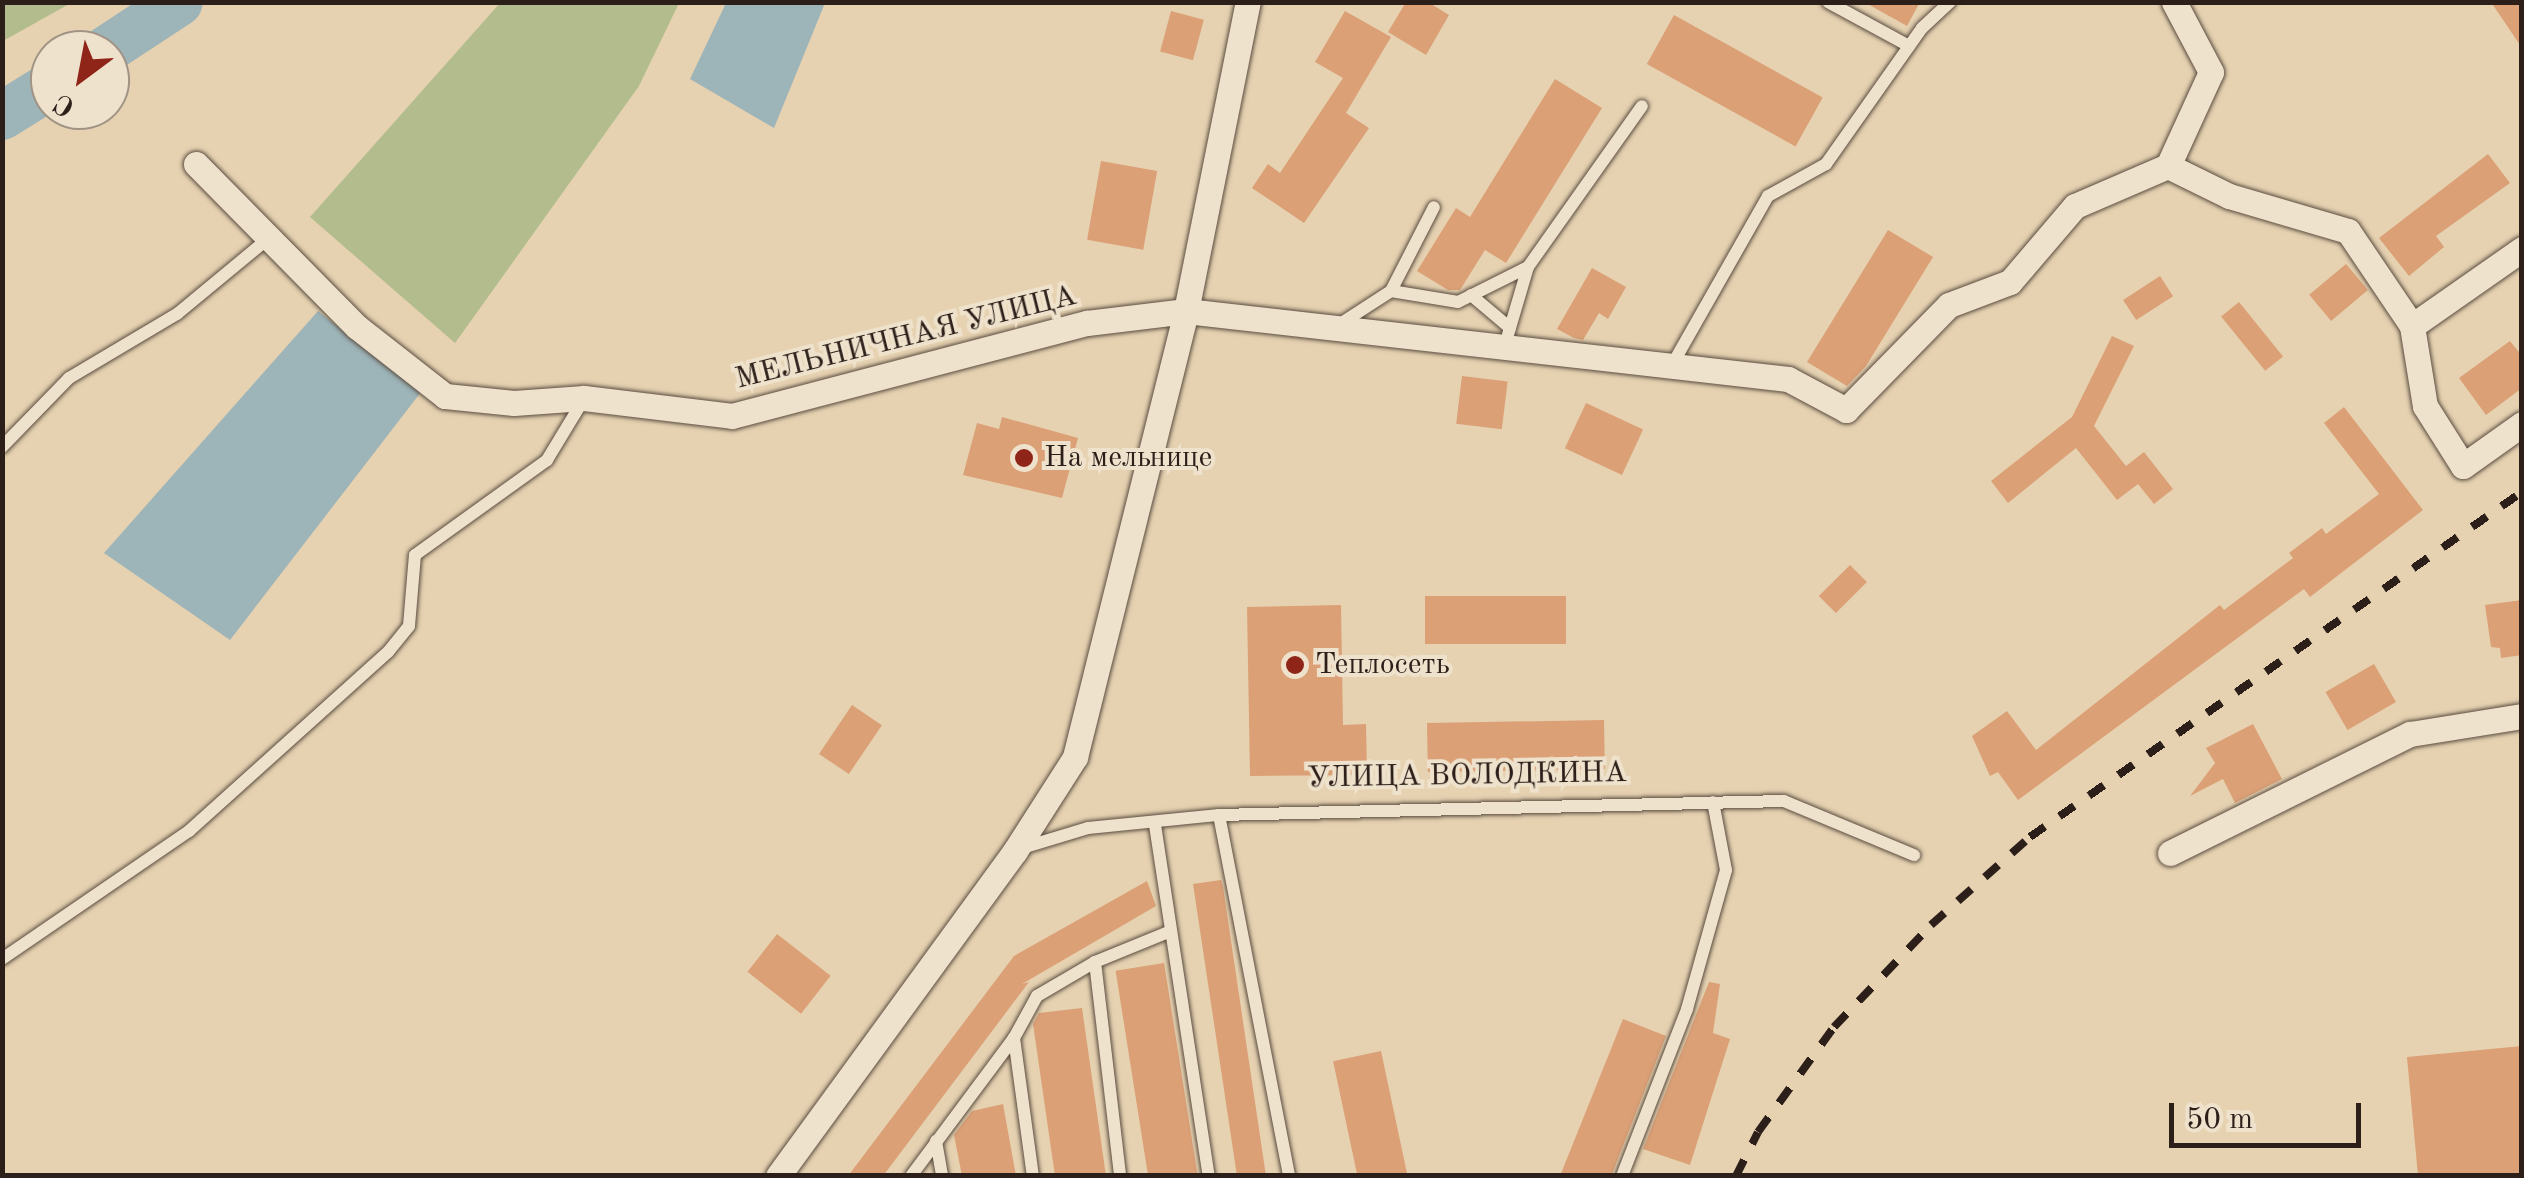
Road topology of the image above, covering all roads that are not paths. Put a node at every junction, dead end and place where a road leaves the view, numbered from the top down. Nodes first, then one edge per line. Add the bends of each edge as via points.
1 (1248, 2) edge
2 (1828, 2) edge
3 (1950, 2) edge
4 (2174, 2) edge
5 (1909, 46) junction
6 (1642, 106) dead end
7 (196, 164) dead end
8 (2168, 166) junction
9 (1434, 207) dead end
10 (270, 238) junction
11 (2522, 248) edge
12 (1528, 267) junction
13 (1391, 290) junction
14 (1471, 295) junction
15 (1186, 311) junction
16 (1338, 325) junction
17 (2412, 326) junction
18 (1507, 337) junction
19 (1672, 366) junction
20 (584, 398) junction
21 (2522, 424) edge
22 (2, 448) edge
23 (2522, 716) edge
24 (1712, 802) junction
25 (1219, 815) junction
26 (1155, 824) junction
27 (1015, 850) junction
28 (2170, 853) dead end
29 (1914, 855) dead end
30 (1171, 931) junction
31 (2, 959) edge
32 (1094, 962) junction
33 (1014, 1038) junction
34 (936, 1141) junction
35 (778, 1176) edge
36 (910, 1176) edge
37 (942, 1176) edge
38 (1033, 1176) edge
39 (1120, 1176) edge
40 (1209, 1176) edge
41 (1288, 1176) edge
42 (1622, 1176) edge

1 - 15 street
2 - 5 lane
3 - 5 lane
4 - 8 street via 2211,72
5 - 19 lane via 1826,164 1768,196
6 - 12 lane
7 - 10 street, МЕЛЬНИЧНАЯ УЛИЦА
8 - 17 street via 2229,196 2348,231
8 - 19 street, МЕЛЬНИЧНАЯ УЛИЦА via 2075,206 2010,282 1949,304 1846,410 1788,379
9 - 13 lane
10 - 20 street, МЕЛЬНИЧНАЯ УЛИЦА via 357,327 446,396 514,403
10 - 22 lane via 177,314 69,378
11 - 17 street
12 - 14 lane
12 - 18 lane
13 - 14 lane via 1458,302
13 - 16 lane
14 - 18 lane
15 - 16 street, МЕЛЬНИЧНАЯ УЛИЦА
15 - 20 street, МЕЛЬНИЧНАЯ УЛИЦА via 1087,323 732,416
15 - 27 street via 1074,757
16 - 18 street, МЕЛЬНИЧНАЯ УЛИЦА
17 - 21 street via 2425,406 2463,466
18 - 19 street, МЕЛЬНИЧНАЯ УЛИЦА
20 - 31 lane via 547,460 415,555 409,626 388,652 189,832
23 - 28 street via 2410,734
24 - 25 lane, УЛИЦА ВОЛОДКИНА
24 - 29 lane, УЛИЦА ВОЛОДКИНА via 1784,801
24 - 42 lane via 1726,870 1687,1009
25 - 26 lane, УЛИЦА ВОЛОДКИНА
25 - 41 lane
26 - 27 lane, УЛИЦА ВОЛОДКИНА via 1088,828
26 - 30 lane
27 - 35 street
30 - 32 lane
30 - 40 lane
32 - 33 lane via 1036,996
32 - 39 lane
33 - 34 lane
33 - 38 lane
34 - 36 lane
34 - 37 lane

